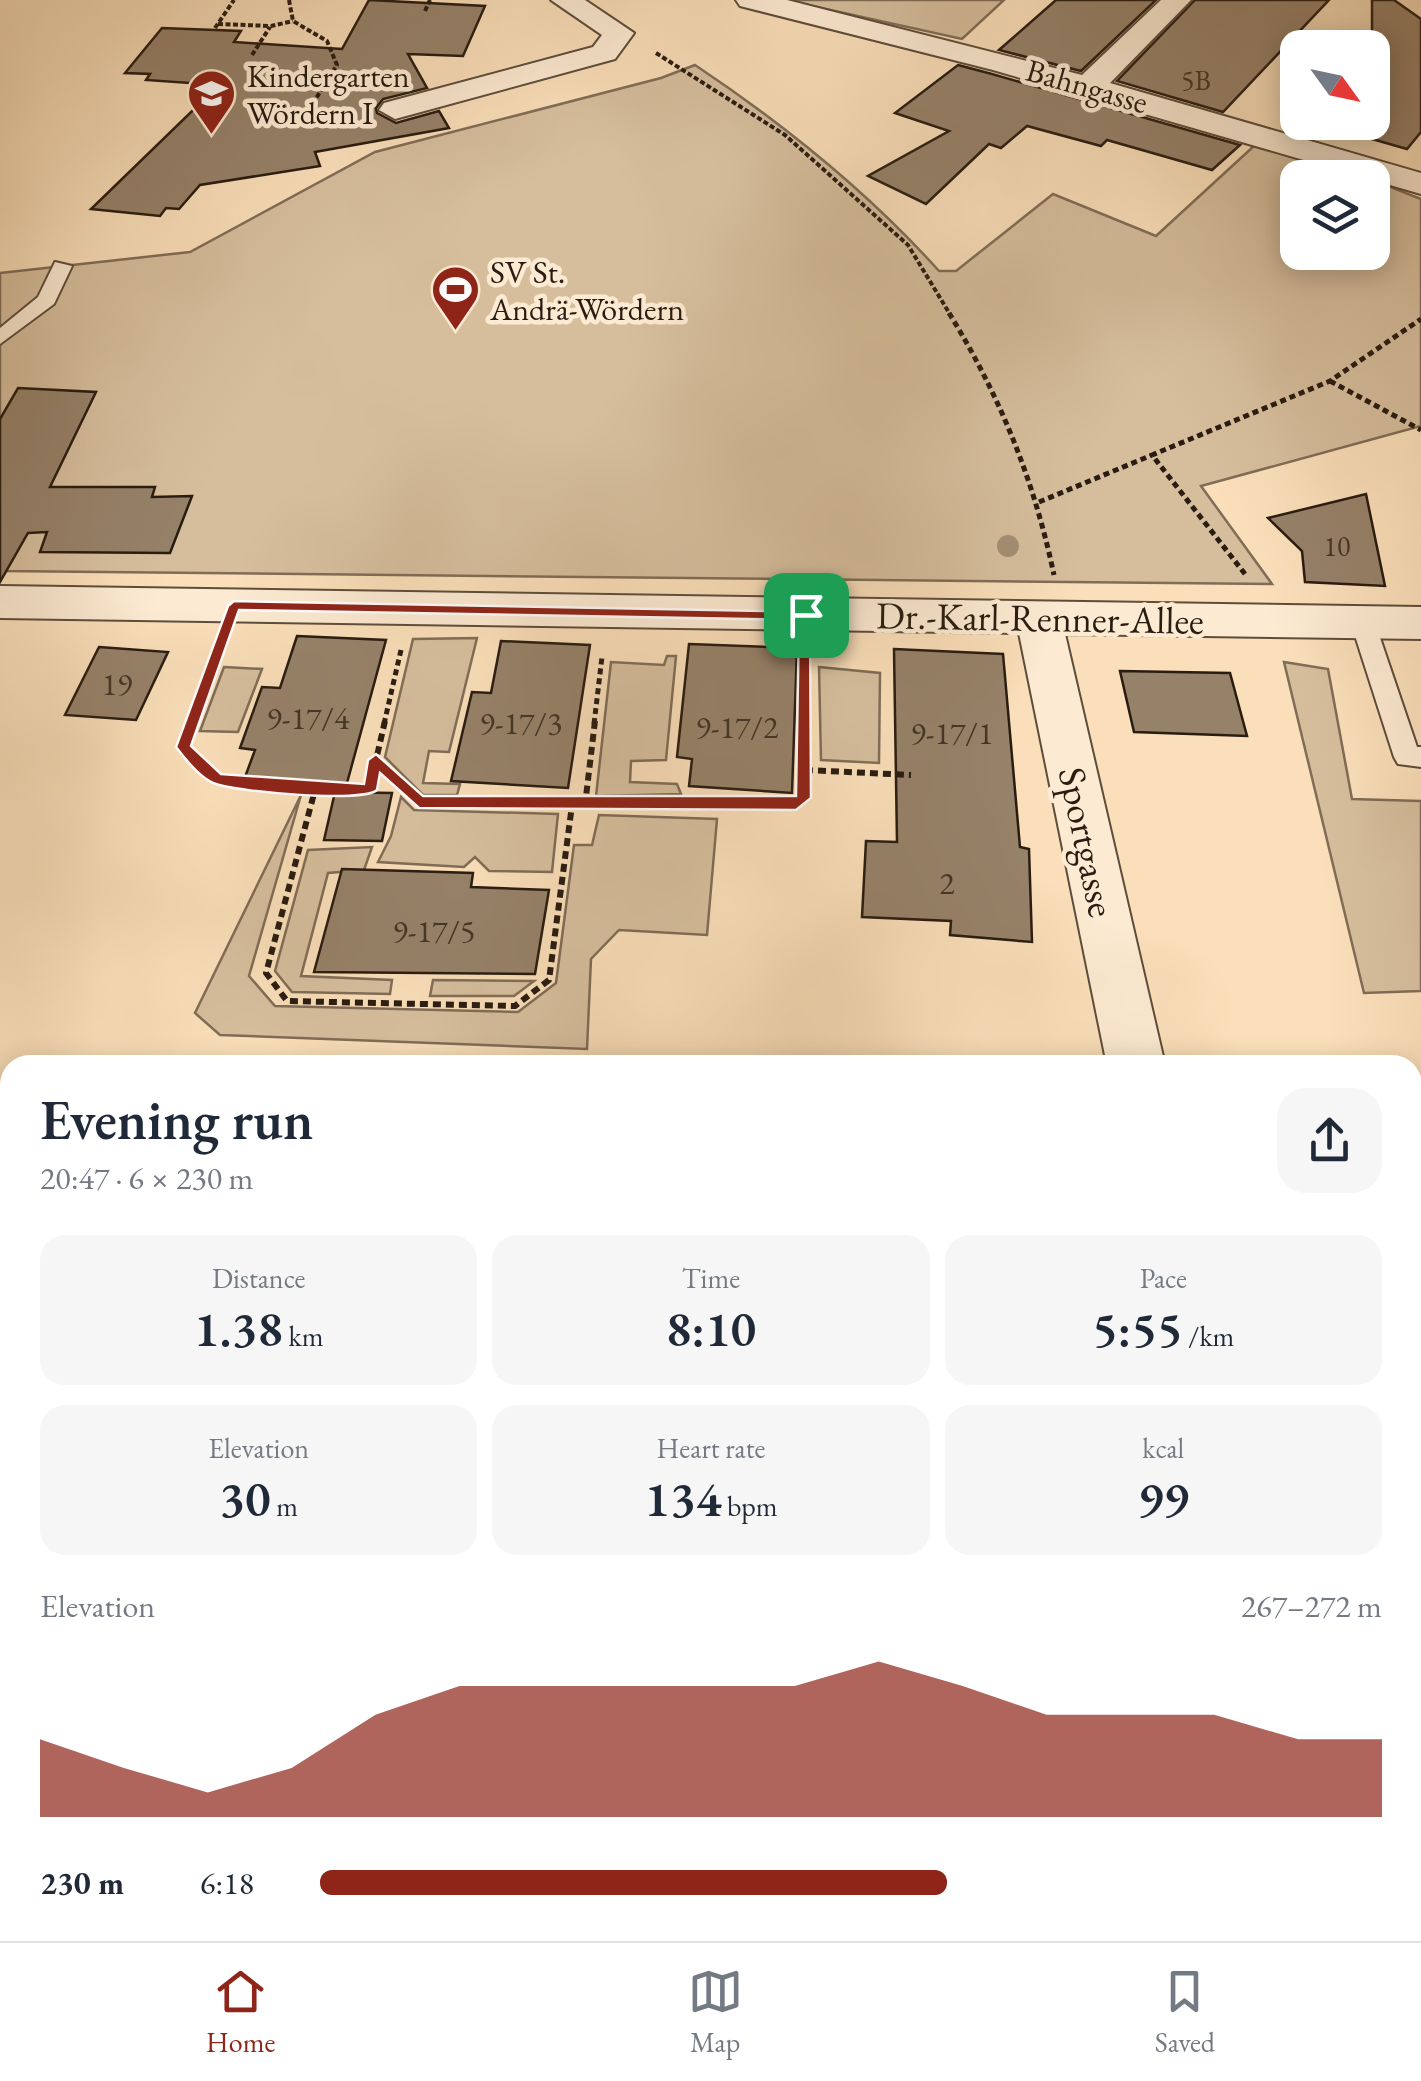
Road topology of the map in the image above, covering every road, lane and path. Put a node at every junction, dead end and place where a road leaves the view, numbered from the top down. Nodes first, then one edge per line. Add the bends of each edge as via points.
1 (234, 0) edge
2 (289, 0) edge
3 (430, 0) edge
4 (565, 0) edge
5 (750, 0) edge
6 (1177, 0) edge
7 (424, 11) dead end
8 (293, 21) junction
9 (271, 26) junction
10 (619, 33) junction
11 (252, 55) dead end
12 (1090, 86) junction
13 (315, 100) dead end
14 (395, 110) dead end
15 (1421, 184) edge
16 (62, 266) dead end
17 (1421, 319) edge
18 (0, 338) edge
19 (1330, 381) junction
20 (1421, 430) edge
21 (1152, 455) junction
22 (1039, 502) junction
23 (0, 602) edge
24 (234, 606) junction
25 (411, 608) junction
26 (608, 611) junction
27 (806, 615) junction
28 (1050, 618) junction
29 (1282, 622) junction
30 (1364, 623) junction
31 (1421, 623) edge
32 (1421, 758) edge
33 (376, 760) junction
34 (805, 770) junction
35 (911, 775) dead end
36 (315, 790) junction
37 (572, 805) junction
38 (585, 805) junction
39 (1134, 1055) edge

1 - 9 path via 216,26
2 - 8 path
3 - 7 path
4 - 10 street
5 - 12 street, Bahngasse
6 - 12 street
8 - 9 path
8 - 13 path via 327,41 337,65
9 - 11 path
10 - 14 street via 604,53
10 - 22 path via 785,135 908,245 991,382
12 - 15 street, Bahngasse
16 - 18 lane via 47,300
17 - 19 path
19 - 20 path
19 - 21 path
21 - 22 path
21 - 29 path
22 - 28 path
23 - 24 street, Dr.-Karl-Renner-Allee
24 - 25 street, Dr.-Karl-Renner-Allee
24 - 36 path via 183,747 217,779
25 - 26 street, Dr.-Karl-Renner-Allee
25 - 33 path
26 - 27 street, Dr.-Karl-Renner-Allee
26 - 38 path
27 - 28 street, Dr.-Karl-Renner-Allee
27 - 34 path
28 - 29 street, Dr.-Karl-Renner-Allee
28 - 39 street, Sportgasse
29 - 30 street, Dr.-Karl-Renner-Allee
30 - 31 street, Dr.-Karl-Renner-Allee
30 - 32 lane via 1406,758
33 - 36 path via 370,790
33 - 37 path via 419,802
34 - 35 path
34 - 38 path via 804,798 796,804
36 - 37 path via 266,972 286,1000 515,1006 549,980
37 - 38 path

